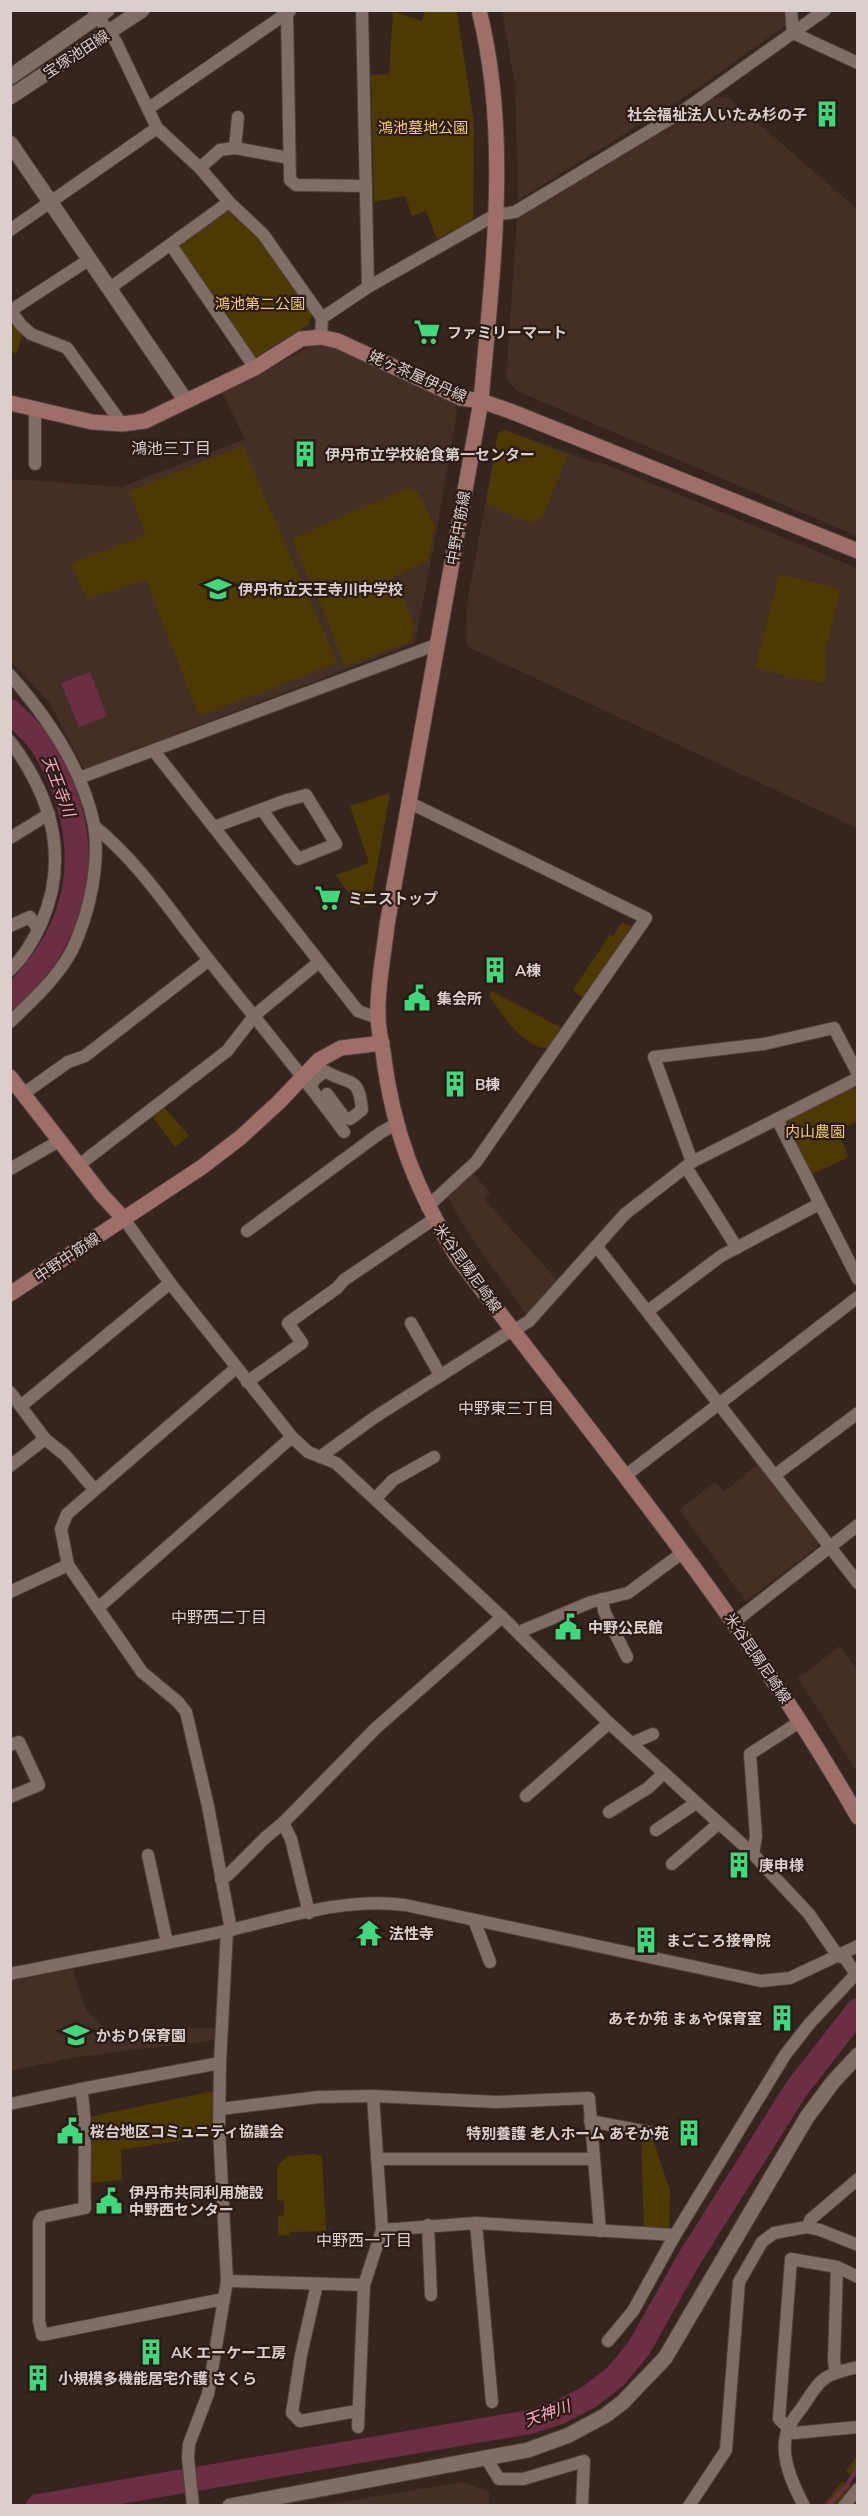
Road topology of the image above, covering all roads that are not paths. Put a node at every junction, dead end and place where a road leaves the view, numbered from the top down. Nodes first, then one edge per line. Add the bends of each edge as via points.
1 (142, 10) edge
2 (362, 10) edge
3 (479, 10) edge
4 (791, 10) edge
5 (825, 10) edge
6 (289, 12) edge
7 (100, 13) edge
8 (110, 32) junction
9 (793, 33) junction
10 (858, 63) edge
11 (10, 77) edge
12 (10, 97) edge
13 (149, 108) junction
14 (238, 117) dead end
15 (158, 128) junction
16 (10, 143) edge
17 (235, 148) junction
18 (289, 158) junction
19 (200, 168) junction
20 (366, 186) junction
21 (229, 202) junction
22 (51, 203) junction
23 (495, 215) junction
24 (10, 230) edge
25 (171, 245) junction
26 (90, 259) junction
27 (368, 287) junction
28 (110, 288) junction
29 (11, 311) edge
30 (322, 318) junction
31 (321, 337) junction
32 (255, 368) junction
33 (186, 401) junction
34 (481, 401) junction
35 (10, 403) edge
36 (35, 409) junction
37 (122, 424) junction
38 (35, 464) dead end
39 (858, 551) edge
40 (438, 644) junction
41 (11, 676) edge
42 (10, 741) edge
43 (154, 751) junction
44 (79, 778) junction
45 (410, 803) junction
46 (262, 810) junction
47 (49, 814) junction
48 (94, 826) junction
49 (213, 827) junction
50 (10, 838) edge
51 (10, 926) edge
52 (38, 929) junction
53 (209, 960) junction
54 (319, 962) junction
55 (10, 970) edge
56 (255, 1015) junction
57 (378, 1018) junction
58 (10, 1022) edge
59 (382, 1043) junction
60 (858, 1076) edge
61 (10, 1077) edge
62 (309, 1080) junction
63 (23, 1094) junction
64 (777, 1119) junction
65 (396, 1124) junction
66 (344, 1132) dead end
67 (59, 1141) junction
68 (689, 1164) junction
69 (79, 1166) junction
70 (10, 1169) edge
71 (819, 1204) junction
72 (431, 1213) junction
73 (124, 1219) junction
74 (247, 1231) dead end
75 (597, 1247) junction
76 (737, 1248) junction
77 (858, 1279) edge
78 (170, 1283) junction
79 (10, 1294) edge
80 (858, 1297) edge
81 (648, 1311) junction
82 (411, 1323) dead end
83 (512, 1330) junction
84 (236, 1368) junction
85 (440, 1375) junction
86 (247, 1382) junction
87 (10, 1392) edge
88 (718, 1403) junction
89 (21, 1406) junction
90 (858, 1413) edge
91 (292, 1437) junction
92 (45, 1439) junction
93 (320, 1457) junction
94 (434, 1457) dead end
95 (10, 1466) edge
96 (776, 1475) junction
97 (624, 1476) junction
98 (94, 1489) junction
99 (375, 1499) junction
100 (858, 1525) edge
101 (830, 1547) junction
102 (682, 1553) junction
103 (68, 1565) junction
104 (858, 1583) edge
105 (10, 1592) edge
106 (602, 1599) junction
107 (98, 1608) junction
108 (502, 1617) junction
109 (734, 1622) junction
110 (520, 1635) junction
111 (627, 1657) dead end
112 (801, 1721) junction
113 (609, 1723) junction
114 (653, 1734) dead end
115 (632, 1743) junction
116 (10, 1745) edge
117 (664, 1773) junction
118 (526, 1796) dead end
119 (10, 1797) edge
120 (696, 1803) junction
121 (609, 1812) dead end
122 (857, 1816) edge
123 (283, 1823) junction
124 (718, 1824) junction
125 (656, 1830) dead end
126 (753, 1854) junction
127 (148, 1855) dead end
128 (672, 1864) dead end
129 (221, 1879) junction
130 (309, 1913) junction
131 (474, 1920) junction
132 (229, 1930) junction
133 (167, 1943) junction
134 (858, 1946) edge
135 (838, 1956) junction
136 (490, 1962) dead end
137 (10, 1974) edge
138 (858, 2055) edge
139 (220, 2063) junction
140 (81, 2089) junction
141 (373, 2096) junction
142 (10, 2104) edge
143 (219, 2109) junction
144 (590, 2121) junction
145 (653, 2133) dead end
146 (377, 2159) junction
147 (594, 2159) junction
148 (858, 2179) edge
149 (476, 2223) junction
150 (428, 2225) junction
151 (807, 2227) junction
152 (382, 2230) junction
153 (600, 2231) junction
154 (675, 2235) junction
155 (858, 2245) edge
156 (837, 2267) junction
157 (858, 2277) edge
158 (227, 2281) junction
159 (317, 2284) junction
160 (364, 2285) junction
161 (430, 2295) dead end
162 (223, 2299) junction
163 (608, 2341) dead end
164 (858, 2367) edge
165 (836, 2372) junction
166 (492, 2402) dead end
167 (357, 2411) junction
168 (358, 2427) dead end
169 (858, 2427) edge
170 (788, 2430) junction
171 (486, 2458) junction
172 (193, 2503) edge
173 (230, 2505) edge
174 (582, 2505) edge
175 (689, 2505) edge
176 (804, 2505) edge

1 - 8 street, 宝塚池田線
2 - 20 street
3 - 23 main road, 中野中筋線 via 492,86 497,153
4 - 9 street
5 - 9 street
6 - 13 street
6 - 18 street
7 - 8 street
7 - 11 street
8 - 12 street, 宝塚池田線
8 - 13 street
9 - 10 street
9 - 23 street via 683,111 515,212
13 - 15 street
14 - 17 street
15 - 19 street
15 - 22 street
16 - 22 street
17 - 18 street
17 - 19 street via 220,150
18 - 20 street via 290,180 296,185
19 - 21 street
20 - 27 street
21 - 25 street
21 - 30 street via 263,234
22 - 24 street
22 - 26 street
23 - 27 street
23 - 34 main road, 中野中筋線
25 - 28 street
25 - 32 street
26 - 28 street
26 - 29 street
27 - 30 street
28 - 33 street
29 - 37 street via 31,334 67,348
30 - 31 street
31 - 32 main road via 301,339
31 - 34 main road, 姥ヶ茶屋伊丹線 via 338,341 461,398
32 - 33 main road
33 - 37 main road via 145,421
34 - 39 main road, 姥ヶ茶屋伊丹線
34 - 40 main road, 中野中筋線
35 - 36 main road
36 - 37 main road via 92,422
36 - 38 street via 31,450
40 - 43 street
40 - 45 main road, 中野中筋線
41 - 44 street via 43,717
42 - 47 street via 37,782
43 - 44 street
43 - 49 street
44 - 48 street
45 - 57 main road, 中野中筋線 via 387,925
45 - 72 street via 646,918 476,1162
46 - 46 street via 298,859 336,844 306,795
46 - 49 street
47 - 50 street
47 - 52 street via 54,836 54,882
48 - 53 street via 117,844
48 - 58 street via 91,892 78,936 44,989
49 - 54 street
51 - 52 street via 30,917
52 - 55 street
53 - 56 street
53 - 63 street via 85,1056 68,1062
54 - 56 street
54 - 57 street via 358,1011
56 - 62 street
56 - 69 street via 227,1051
57 - 59 main road, 中野中筋線
59 - 62 main road via 341,1048 319,1060
59 - 65 main road, 米谷昆陽尼崎線
60 - 64 street
60 - 68 street via 834,1028 764,1044 654,1057
61 - 63 main road
62 - 66 street
62 - 73 main road via 202,1167
63 - 67 main road
64 - 68 street
64 - 71 street
65 - 72 main road, 米谷昆陽尼崎線 via 408,1166
65 - 74 street via 317,1172 270,1219
67 - 69 main road
67 - 70 street
68 - 75 street via 625,1214
68 - 76 street
69 - 73 main road
71 - 76 street
71 - 77 street
72 - 83 main road, 米谷昆陽尼崎線 via 457,1257
72 - 86 street via 288,1323 302,1343
73 - 78 street
73 - 79 main road, 中野中筋線
75 - 81 street
75 - 83 street via 530,1321
76 - 81 street
78 - 84 street
78 - 89 street
80 - 88 street
81 - 88 street
82 - 85 street
83 - 85 street
83 - 97 main road, 米谷昆陽尼崎線
84 - 86 street
84 - 98 street
85 - 93 street
86 - 91 street
87 - 89 street
88 - 96 street
88 - 97 street
89 - 92 street
90 - 96 street
91 - 93 street
91 - 107 street
92 - 95 street
92 - 98 street
93 - 99 street via 336,1463
94 - 99 street via 393,1480
96 - 101 street
97 - 102 main road, 米谷昆陽尼崎線
98 - 103 street via 63,1522
99 - 108 street
100 - 101 street
101 - 104 street
101 - 109 street
102 - 106 street via 628,1593
102 - 109 main road, 米谷昆陽尼崎線
103 - 105 street
103 - 107 street
106 - 110 street via 564,1611
106 - 111 street
107 - 129 street via 142,1672 186,1712
108 - 110 street
108 - 123 street via 376,1728
109 - 112 main road, 米谷昆陽尼崎線
110 - 113 street
112 - 122 main road, 米谷昆陽尼崎線
112 - 126 street via 750,1754 756,1836
113 - 115 street
113 - 118 street
114 - 115 street
115 - 117 street
116 - 119 street via 19,1742 39,1785
117 - 120 street
117 - 121 street
120 - 124 street
120 - 125 street
123 - 129 street
123 - 130 street via 291,1839
124 - 126 street
124 - 128 street
126 - 135 street via 808,1914
127 - 133 street via 156,1874
129 - 132 street
130 - 131 street via 350,1904 390,1903
130 - 132 street
131 - 135 street via 761,1982 790,1978
131 - 136 street
132 - 133 street
132 - 139 street
133 - 137 street
134 - 135 street
135 - 154 street via 845,1958 856,1974 785,2055
138 - 171 street via 807,2117 665,2358 645,2380 606,2415 569,2435 528,2450
139 - 140 street
139 - 143 street
140 - 142 street
140 - 162 street via 86,2115 85,2208 42,2217 39,2222 42,2335
141 - 143 street via 319,2097
141 - 144 street via 496,2102 589,2098
141 - 146 street
143 - 158 street
144 - 145 street
144 - 147 street
146 - 147 street
146 - 152 street
147 - 153 street
148 - 151 street via 811,2219
149 - 150 street
149 - 153 street
149 - 166 street
150 - 152 street
150 - 161 street
151 - 155 street
151 - 175 street via 774,2233 762,2242 739,2282 726,2450 700,2480
152 - 160 street
153 - 154 street
154 - 163 street via 633,2311
156 - 157 street
156 - 165 street
156 - 170 street via 791,2259 779,2419
158 - 159 street
158 - 162 street
159 - 160 street
159 - 167 street via 292,2413 300,2421
160 - 167 street
162 - 172 street via 208,2394 189,2444
164 - 165 street
165 - 170 street via 819,2382
167 - 168 street
169 - 170 street via 794,2433
170 - 176 street via 786,2460
171 - 173 street
171 - 174 street via 499,2480 523,2479 584,2461

